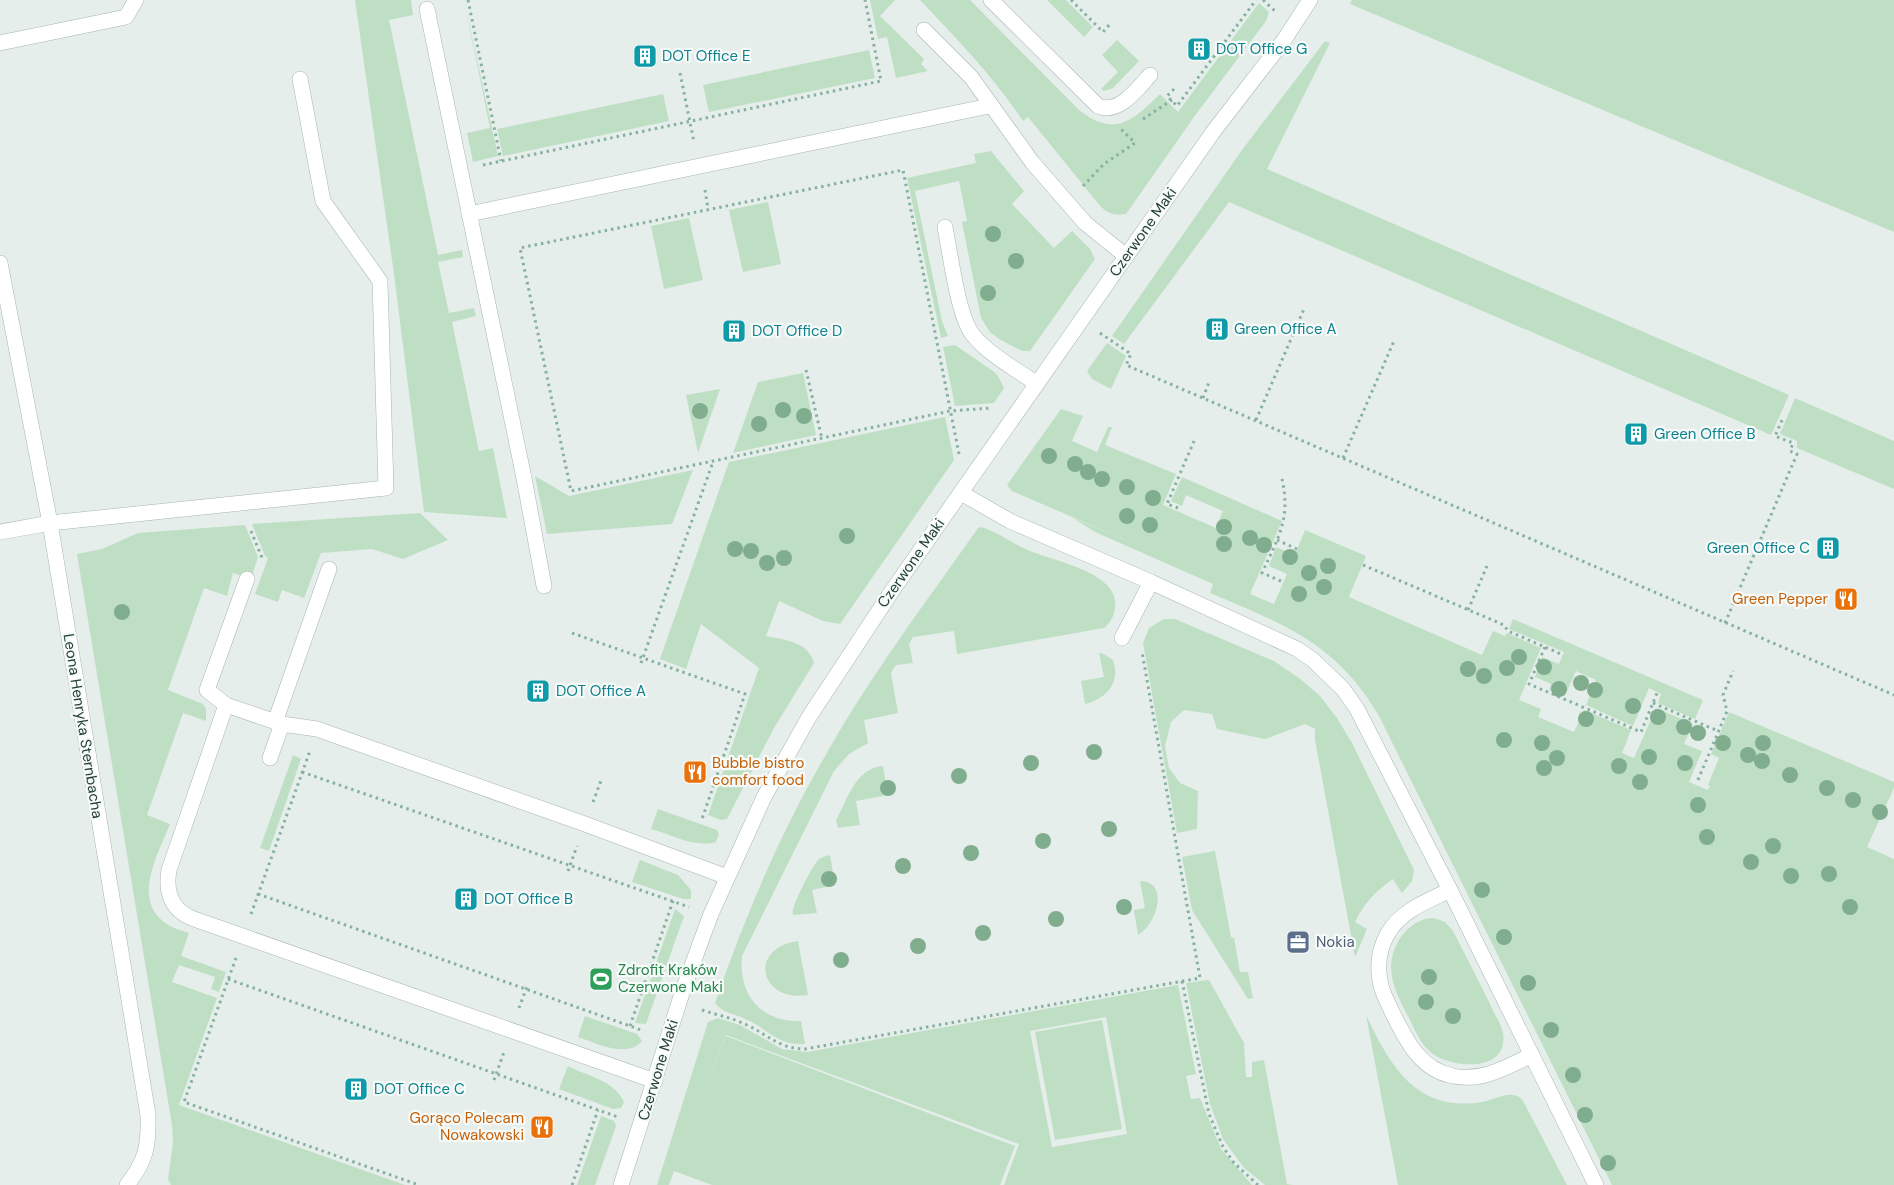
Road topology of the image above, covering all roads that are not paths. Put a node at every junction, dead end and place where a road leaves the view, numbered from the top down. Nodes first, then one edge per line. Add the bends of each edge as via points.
1 (136, 0) edge
2 (991, 0) edge
3 (1310, 0) edge
4 (427, 9) dead end
5 (924, 30) dead end
6 (0, 43) edge
7 (1150, 75) dead end
8 (300, 79) dead end
9 (989, 106) junction
10 (469, 214) junction
11 (945, 227) dead end
12 (1126, 256) junction
13 (0, 263) edge
14 (1037, 384) junction
15 (961, 493) junction
16 (50, 523) junction
17 (0, 532) edge
18 (329, 568) dead end
19 (247, 579) dead end
20 (1151, 582) junction
21 (544, 586) dead end
22 (1122, 638) dead end
23 (226, 705) junction
24 (278, 723) junction
25 (270, 758) dead end
26 (727, 877) junction
27 (1450, 890) junction
28 (1532, 1055) junction
29 (655, 1081) junction
30 (127, 1185) edge
31 (622, 1185) edge
32 (1596, 1185) edge

1 - 6 street via 126,17
2 - 7 street via 1098,106 1116,107
3 - 12 street, Czerwone Maki
4 - 10 street
5 - 9 street via 970,77
8 - 16 street via 323,201 380,282 386,488
9 - 10 street
9 - 12 street via 1032,162 1093,231
10 - 21 street
11 - 14 street via 963,314 971,334
12 - 14 street, Czerwone Maki
13 - 16 street, Leona Henryka Sternbacha
14 - 15 street, Czerwone Maki
15 - 20 street via 1018,525
15 - 26 street, Czerwone Maki via 809,717 764,797
16 - 17 street
16 - 30 street, Leona Henryka Sternbacha via 148,1115 146,1155
18 - 24 street
19 - 23 street via 208,690
20 - 22 street
20 - 27 street via 1298,650 1344,689
23 - 24 street
23 - 29 street via 169,870 168,888 172,903 186,916
24 - 25 street
24 - 26 street via 317,729
26 - 29 street, Czerwone Maki via 693,962
27 - 28 street
27 - 28 street via 1404,915 1390,930 1382,948 1379,965 1381,988 1402,1033 1422,1060 1441,1073 1453,1076 1481,1077
28 - 32 street
29 - 31 street, Czerwone Maki

